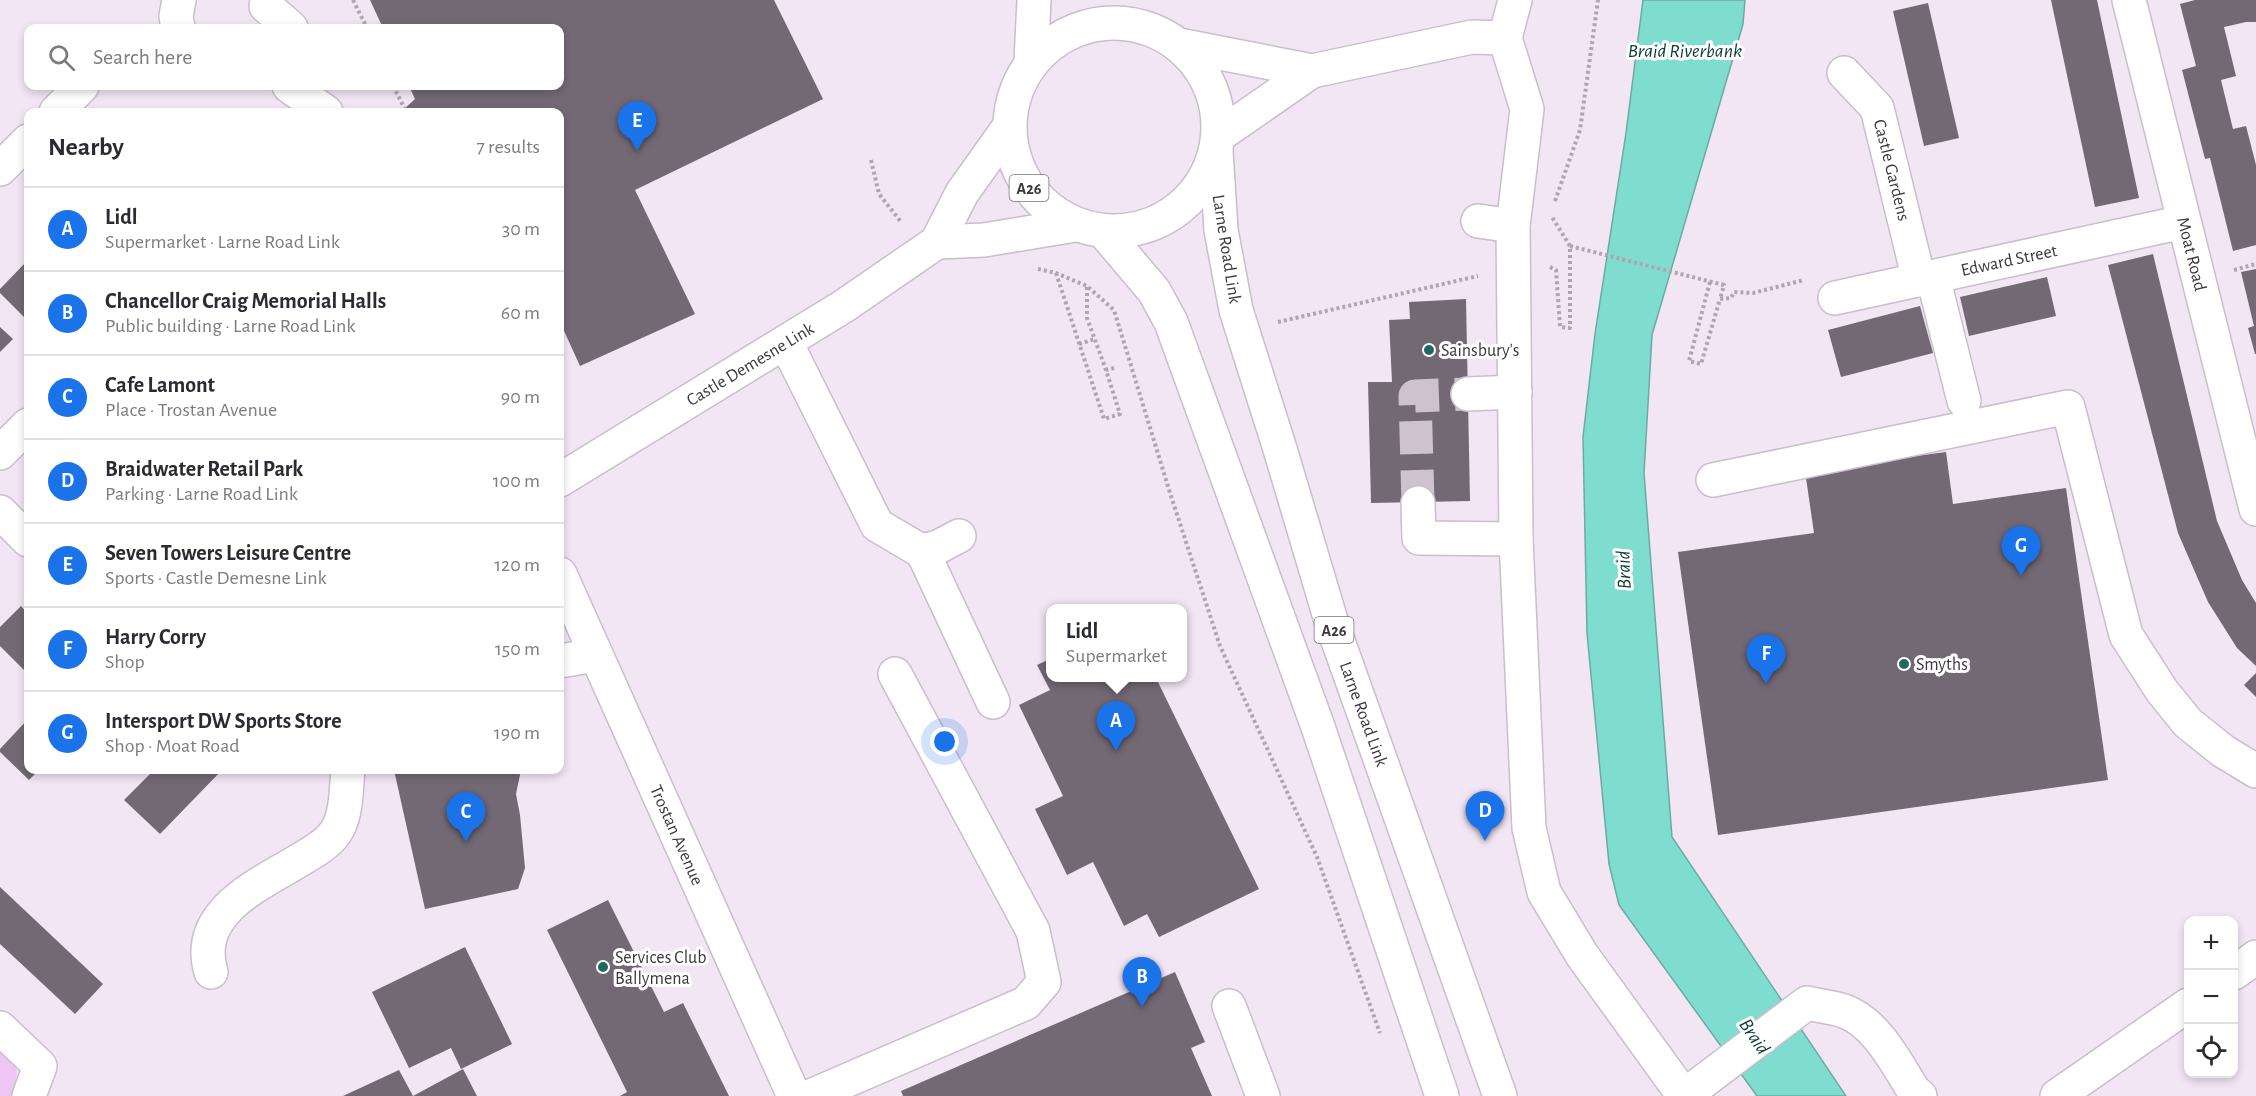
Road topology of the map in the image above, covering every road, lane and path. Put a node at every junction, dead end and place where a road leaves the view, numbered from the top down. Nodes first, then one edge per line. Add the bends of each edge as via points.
1 (353, 0) edge
2 (1035, 0) edge
3 (1135, 0) edge
4 (1515, 0) edge
5 (1598, 0) edge
6 (2128, 0) edge
7 (264, 11) edge
8 (285, 24) edge
9 (365, 24) edge
10 (1166, 38) junction
11 (1505, 38) junction
12 (1031, 62) junction
13 (1312, 71) junction
14 (1844, 73) dead end
15 (78, 90) edge
16 (295, 90) edge
17 (320, 90) edge
18 (395, 90) edge
19 (60, 108) edge
20 (321, 108) edge
21 (326, 108) edge
22 (404, 108) edge
23 (1009, 127) junction
24 (1217, 143) junction
25 (24, 145) edge
26 (871, 160) dead end
27 (0, 169) edge
28 (1554, 204) dead end
29 (1478, 221) dead end
30 (1548, 221) dead end
31 (2183, 222) junction
32 (1512, 226) junction
33 (1090, 228) junction
34 (1570, 246) junction
35 (930, 247) junction
36 (1036, 269) dead end
37 (1514, 269) junction
38 (1056, 273) junction
39 (1547, 277) dead end
40 (1926, 278) junction
41 (1710, 282) junction
42 (1087, 286) junction
43 (1835, 298) joint
44 (1720, 299) junction
45 (1270, 323) dead end
46 (1095, 339) junction
47 (786, 343) junction
48 (1079, 344) junction
49 (1114, 368) dead end
50 (1106, 370) junction
51 (1515, 392) junction
52 (1468, 394) tunnel mouth
53 (1964, 401) dead end
54 (24, 429) edge
55 (0, 453) edge
56 (564, 478) edge
57 (1713, 480) dead end
58 (1418, 503) tunnel mouth
59 (2256, 509) edge
60 (0, 512) edge
61 (24, 536) edge
62 (959, 536) dead end
63 (1516, 539) junction
64 (921, 550) junction
65 (564, 583) edge
66 (596, 655) junction
67 (564, 660) edge
68 (895, 674) dead end
69 (993, 702) dead end
70 (2256, 771) edge
71 (348, 774) edge
72 (2256, 957) edge
73 (2238, 970) edge
74 (211, 972) dead end
75 (1229, 1006) dead end
76 (2184, 1008) edge
77 (0, 1028) edge
78 (1383, 1042) dead end
79 (1696, 1087) edge
80 (29, 1096) edge
81 (794, 1096) edge
82 (811, 1096) edge
83 (1263, 1096) edge
84 (1442, 1096) edge
85 (1500, 1096) edge
86 (1920, 1096) edge
87 (2057, 1096) edge

1 - 9 path
2 - 12 street, A26
3 - 10 street, A26
4 - 11 street
5 - 28 path via 1580,130
6 - 31 street, Moat Road
7 - 8 street
10 - 12 street, A26 via 1120,23 1086,26 1056,40
10 - 13 street
10 - 24 street, A26 via 1199,65 1212,93 1218,121
11 - 13 street via 1472,37
11 - 32 street via 1527,109
12 - 23 street, A26 via 1015,92
13 - 24 street
14 - 40 street, Castle Gardens via 1877,108
15 - 19 street
16 - 20 street
17 - 21 street
18 - 22 path
23 - 33 street, A26 via 1015,163 1029,189 1050,210
23 - 35 street, Castle Demesne Link
24 - 33 street, A26 via 1205,179 1186,202 1162,220 1134,230
24 - 85 street, Larne Road Link / A26 via 1221,230 1236,310 1332,624
25 - 27 street
26 - 35 path via 879,194
29 - 32 street
30 - 34 path via 1550,214
31 - 40 street, Edward Street
31 - 59 street, Moat Road
32 - 37 street
33 - 35 street
33 - 84 street, A26 via 1155,291 1170,322 1318,727
34 - 39 path via 1570,328 1560,327 1556,270 1547,265
34 - 41 path
35 - 47 street, Castle Demesne Link
36 - 38 path
37 - 45 path
37 - 51 street
38 - 42 path
38 - 48 path
40 - 43 street, Edward Street
40 - 53 street, Castle Gardens
41 - 44 path via 1724,285
41 - 44 path via 1689,361 1701,364
42 - 46 path via 1087,318
42 - 78 path via 1114,310 1220,646 1317,857
43 - 44 path via 1813,278 1753,293 1734,292 1731,298
46 - 48 path
46 - 50 path
47 - 56 street, Castle Demesne Link
47 - 64 street via 877,525
48 - 50 path via 1104,419 1120,414
49 - 50 path
51 - 52 street
51 - 63 street
54 - 55 street
57 - 70 street via 2068,407 2126,635 2188,723
58 - 63 street via 1419,538
60 - 61 street
62 - 64 street via 938,547
63 - 79 street via 1529,828 1544,892 1582,955
64 - 69 street
65 - 66 street, Trostan Avenue
66 - 67 street
66 - 81 street, Trostan Avenue
68 - 82 street via 1033,931 1044,982 1026,1003
71 - 74 street via 343,815 332,837 246,892 224,912 206,946
72 - 73 street
75 - 83 street
76 - 87 street
77 - 80 street via 40,1066
79 - 86 street via 1807,1003 1846,1012 1861,1022 1877,1036

